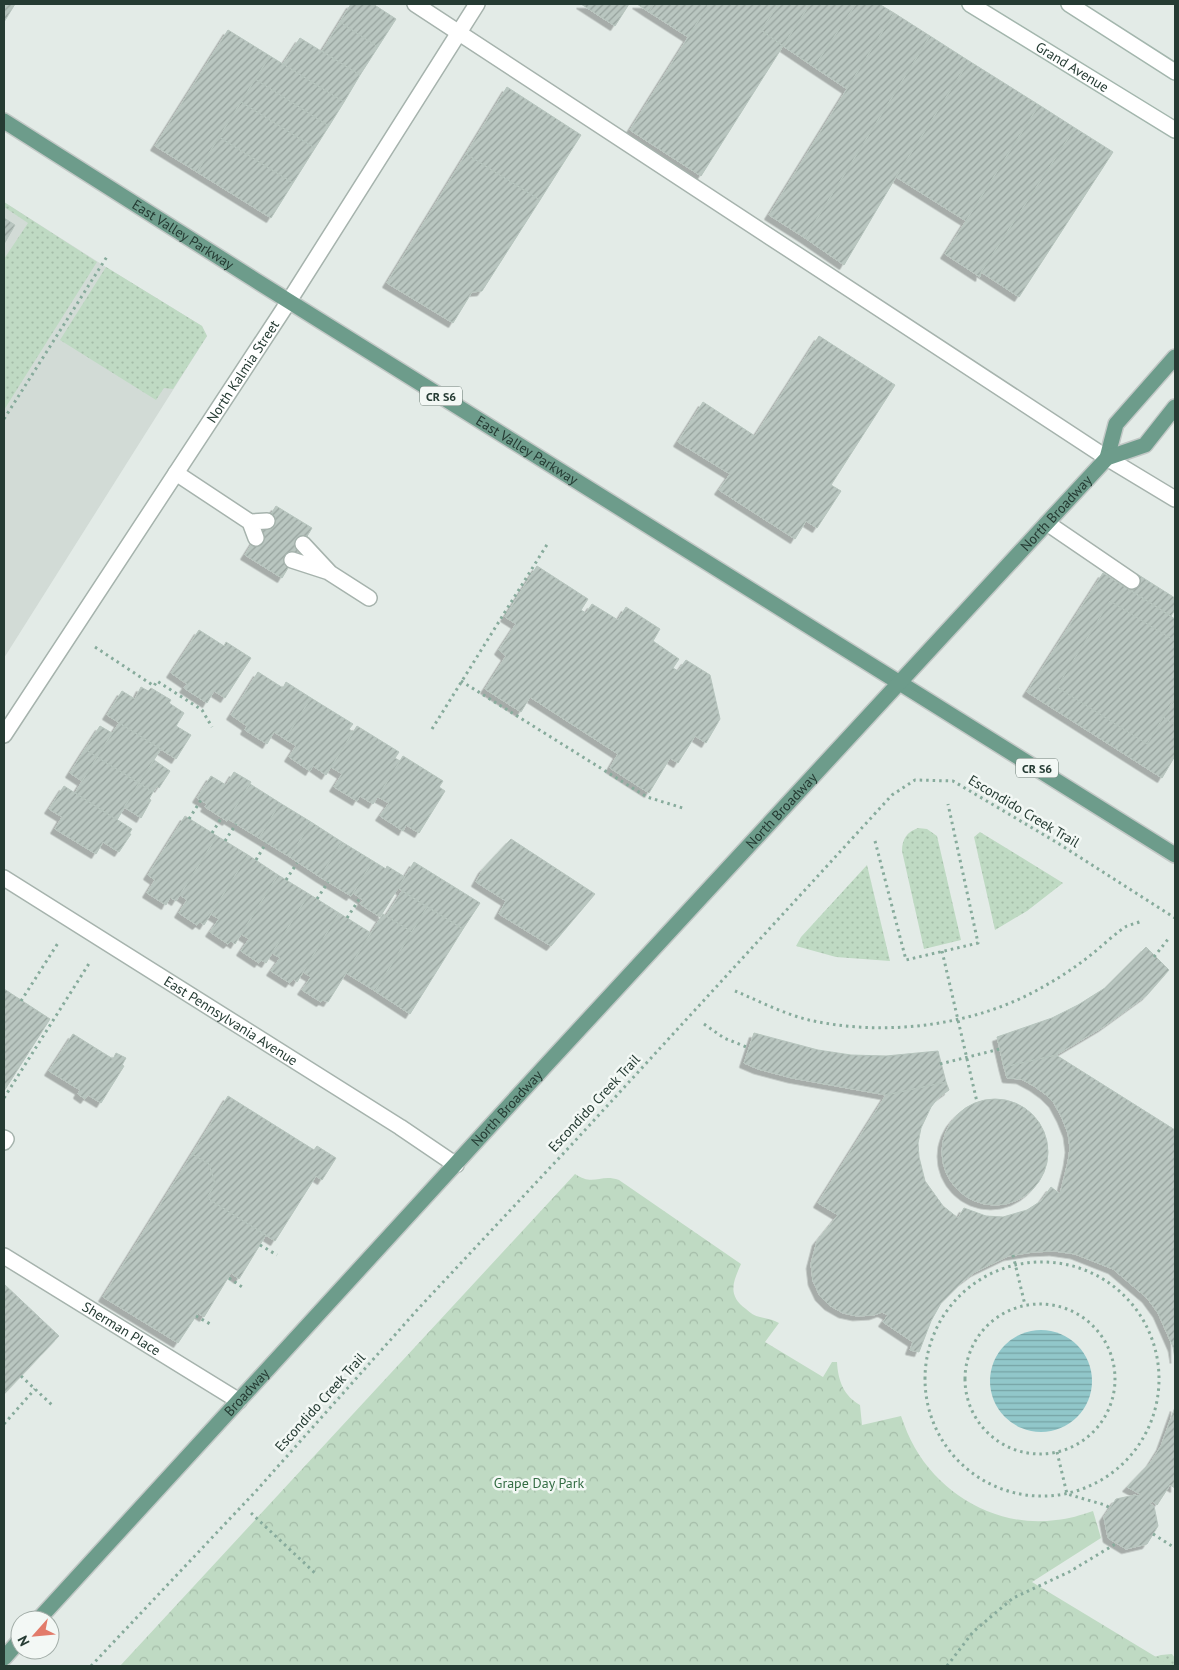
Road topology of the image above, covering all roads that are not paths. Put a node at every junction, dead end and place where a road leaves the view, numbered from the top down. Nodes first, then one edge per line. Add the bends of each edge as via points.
1 (415, 4) edge
2 (477, 4) edge
3 (970, 4) edge
4 (1069, 4) edge
5 (459, 31) junction
6 (1175, 72) edge
7 (4, 121) edge
8 (1175, 130) edge
9 (289, 301) junction
10 (1175, 357) edge
11 (1175, 407) edge
12 (1107, 458) junction
13 (176, 473) junction
14 (1175, 499) edge
15 (266, 521) dead end
16 (250, 522) junction
17 (1047, 523) junction
18 (256, 538) dead end
19 (302, 544) dead end
20 (292, 560) dead end
21 (330, 572) junction
22 (1132, 581) dead end
23 (369, 598) dead end
24 (900, 682) junction
25 (4, 735) edge
26 (1175, 855) edge
27 (4, 878) edge
28 (4, 1138) edge
29 (4, 1142) edge
30 (456, 1165) junction
31 (4, 1256) edge
32 (239, 1401) junction
33 (47, 1610) edge

1 - 5 street
2 - 5 street, North Kalmia Street
3 - 8 street, Grand Avenue
4 - 6 street
5 - 9 street, North Kalmia Street
5 - 12 street
7 - 9 main road, East Valley Parkway / CR S6
9 - 13 street, North Kalmia Street
9 - 24 main road, East Valley Parkway / CR S6
10 - 12 main road, North Broadway via 1116,424
11 - 12 main road, North Broadway via 1146,445
12 - 14 street
12 - 17 main road, North Broadway
13 - 16 street
13 - 25 street, North Kalmia Street
15 - 16 street
16 - 18 street
17 - 22 street
17 - 24 main road, North Broadway
19 - 21 street
20 - 21 street
21 - 23 street
24 - 26 main road, CR S6
24 - 30 main road, North Broadway
27 - 30 street, East Pennsylvania Avenue
28 - 29 street
30 - 32 main road, Broadway
31 - 32 street, Sherman Place
32 - 33 main road, Broadway

